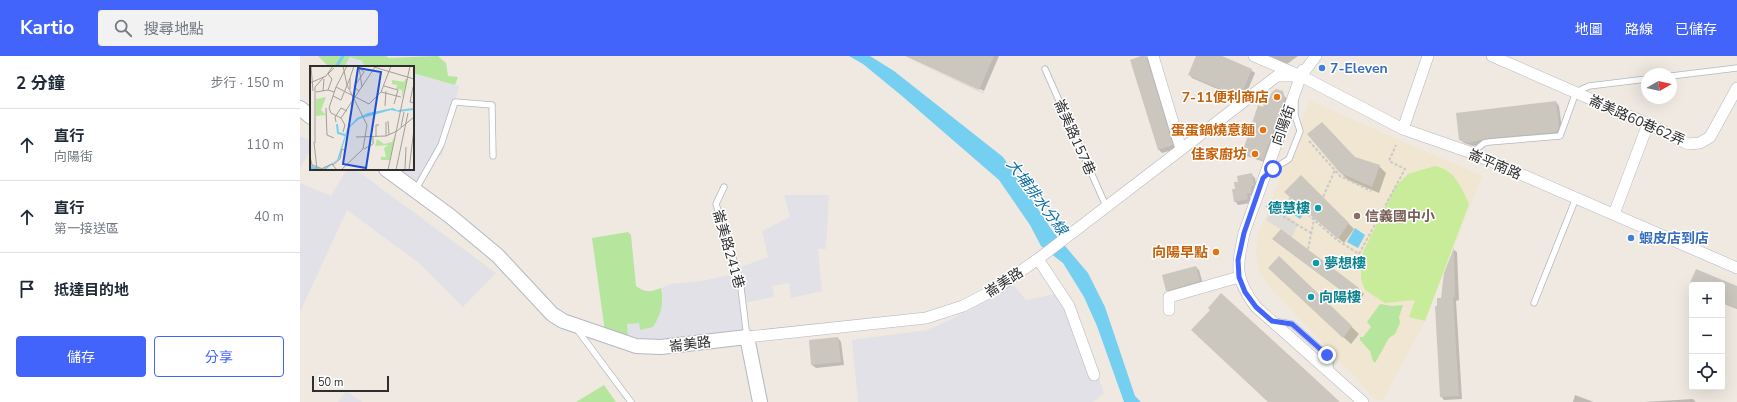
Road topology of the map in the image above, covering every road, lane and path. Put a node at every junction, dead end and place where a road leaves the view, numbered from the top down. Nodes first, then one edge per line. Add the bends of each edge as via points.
1 (1153, 56) edge
2 (1254, 56) edge
3 (1308, 56) edge
4 (1316, 56) edge
5 (1428, 56) edge
6 (1492, 56) edge
7 (1737, 68) edge
8 (1045, 69) dead end
9 (1677, 75) edge
10 (1301, 76) junction
11 (1641, 80) edge
12 (1737, 88) edge
13 (1576, 92) junction
14 (1294, 93) junction
15 (300, 108) edge
16 (310, 116) edge
17 (1648, 124) junction
18 (1403, 129) junction
19 (1309, 141) dead end
20 (1396, 145) dead end
21 (1181, 149) junction
22 (1472, 154) junction
23 (493, 156) dead end
24 (387, 170) edge
25 (1335, 170) junction
26 (1263, 178) junction
27 (724, 187) dead end
28 (415, 190) junction
29 (1371, 191) dead end
30 (1289, 198) dead end
31 (1576, 198) junction
32 (1106, 206) junction
33 (1266, 206) dead end
34 (1614, 214) junction
35 (1314, 217) junction
36 (1311, 233) junction
37 (1307, 254) dead end
38 (1038, 258) junction
39 (1737, 268) edge
40 (1239, 277) junction
41 (1534, 303) dead end
42 (1169, 310) dead end
43 (573, 325) junction
44 (747, 337) junction
45 (1094, 375) dead end
46 (631, 402) edge
47 (760, 402) edge
48 (1364, 402) edge

1 - 21 street
2 - 10 street, 崙平南路
3 - 10 street, 向陽街
4 - 10 street
5 - 18 street
6 - 13 street, 崙美路60巷62弄
7 - 9 lane
8 - 32 lane, 崙美路157巷
10 - 14 street, 向陽街
10 - 18 street, 崙平南路
10 - 21 street via 1277,76
11 - 13 lane via 1589,86
12 - 17 street, 崙美路60巷62弄 via 1710,137 1700,143 1688,144
13 - 17 street, 崙美路60巷62弄
13 - 22 lane via 1560,136 1484,143
14 - 26 street, 向陽街
14 - 26 lane via 1295,115 1300,131 1289,159 1269,171
15 - 16 street
17 - 34 street
18 - 22 street, 崙平南路
19 - 25 path
20 - 35 path via 1389,161 1405,169 1359,254 1337,240
21 - 32 street
22 - 31 street, 崙平南路
23 - 28 lane via 492,104 455,102 441,145
24 - 28 street, 崙美路
25 - 29 path via 1340,176
25 - 35 path
26 - 40 street, 向陽街 via 1244,233 1238,260
27 - 44 lane, 崙美路241巷 via 716,204 740,280
28 - 43 street, 崙美路 via 498,256 552,314
30 - 35 path
31 - 34 street, 崙平南路
31 - 41 lane
32 - 38 street, 崙美路
33 - 36 path
34 - 39 street, 崙平南路
35 - 36 path
36 - 37 path
38 - 44 street, 崙美路 via 994,290 963,306 926,318
38 - 45 street via 1069,306
40 - 42 street via 1169,297
40 - 48 street, 向陽街 via 1245,292 1256,307
43 - 44 street, 崙美路 via 636,346 661,347
43 - 46 lane
44 - 47 street

